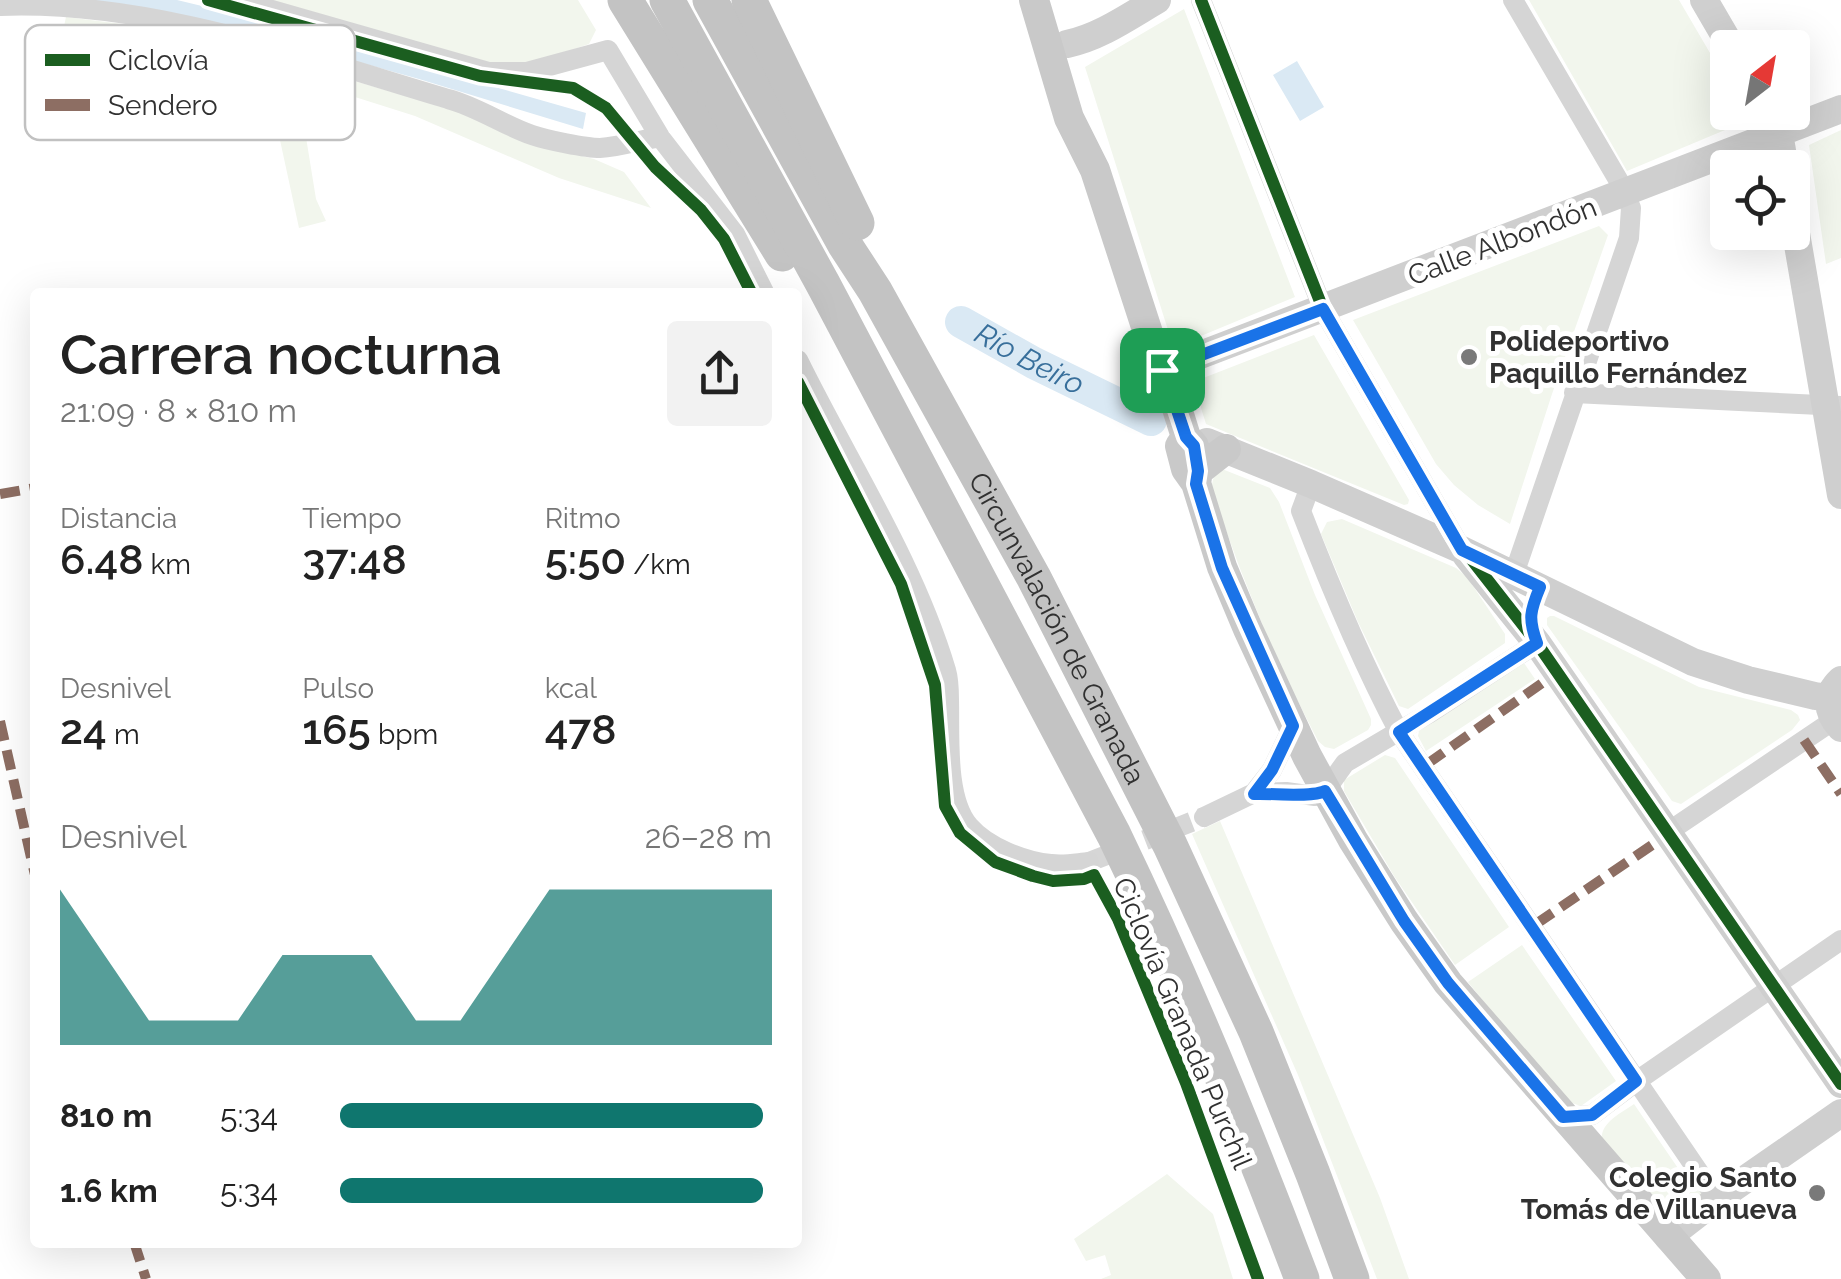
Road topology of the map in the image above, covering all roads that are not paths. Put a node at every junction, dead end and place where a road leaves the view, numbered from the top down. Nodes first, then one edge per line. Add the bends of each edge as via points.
1 (237, 0) edge
2 (625, 0) edge
3 (667, 0) edge
4 (710, 0) edge
5 (749, 0) edge
6 (1038, 0) edge
7 (1056, 0) edge
8 (1156, 0) edge
9 (1201, 0) edge
10 (1513, 0) edge
11 (1704, 0) edge
12 (0, 6) edge
13 (184, 25) edge
14 (324, 25) edge
15 (1722, 30) edge
16 (355, 34) edge
17 (1067, 44) junction
18 (355, 72) edge
19 (1841, 109) edge
20 (1810, 115) edge
21 (1759, 130) edge
22 (660, 137) junction
23 (1095, 170) junction
24 (1626, 194) junction
25 (1801, 250) edge
26 (762, 288) edge
27 (876, 292) junction
28 (1323, 309) junction
29 (851, 336) junction
30 (802, 368) edge
31 (1162, 370) junction
32 (1574, 393) junction
33 (1834, 405) edge
34 (1186, 437) junction
35 (1226, 449) junction
36 (1197, 477) junction
37 (1311, 484) junction
38 (1841, 495) edge
39 (1462, 550) junction
40 (1506, 586) junction
41 (1540, 587) junction
42 (1537, 643) junction
43 (1836, 706) edge
44 (1293, 726) junction
45 (1399, 732) junction
46 (1307, 756) junction
47 (1345, 763) junction
48 (1325, 791) junction
49 (1254, 794) junction
50 (1204, 818) tunnel mouth
51 (1668, 832) junction
52 (1089, 862) tunnel mouth
53 (1841, 940) edge
54 (1774, 986) junction
55 (1636, 1081) junction
56 (1841, 1084) edge
57 (1841, 1113) edge
58 (1580, 1124) junction
59 (1717, 1199) junction
60 (1668, 1237) junction
61 (1302, 1279) edge
62 (1352, 1279) edge
63 (1706, 1279) edge

1 - 14 street
2 - 29 highway via 809,297
3 - 29 highway, Circunvalación de Granada
4 - 27 highway, Circunvalación de Granada
5 - 27 highway via 862,232
6 - 17 main road
6 - 23 main road via 1069,118
7 - 17 main road
8 - 17 street
9 - 28 street
10 - 24 street
11 - 15 street
12 - 13 street via 113,11
16 - 22 street via 489,72 528,72 608,50
17 - 23 main road via 1095,142
18 - 22 street via 471,106 533,136 598,148
19 - 20 street, Calle Albondón
21 - 24 street, Calle Albondón
22 - 26 street via 735,234
23 - 31 main road
24 - 28 street, Calle Albondón
24 - 32 street via 1632,208 1629,238
25 - 33 street
27 - 62 highway, Circunvalación de Granada via 1034,578 1170,845 1256,1032
28 - 31 street, Calle Albondón
28 - 39 street
29 - 61 highway, Circunvalación de Granada via 1146,901
30 - 52 street via 908,570 948,675 957,807 970,828 1016,855 1055,865
31 - 34 main road
32 - 33 street
32 - 40 street
33 - 38 street
34 - 35 street
34 - 36 main road via 1180,446 1186,468
35 - 36 main road
35 - 37 street
36 - 44 main road via 1222,568
37 - 39 street
37 - 45 street via 1301,511
39 - 40 street
40 - 41 street
40 - 42 street
41 - 42 street via 1530,612
41 - 43 street via 1693,662
42 - 45 street
42 - 51 street
43 - 51 street
44 - 46 main road
44 - 49 street
45 - 47 street
45 - 55 street
46 - 47 street
46 - 48 main road
47 - 48 street
48 - 49 street
48 - 58 main road via 1448,983
49 - 50 street
51 - 54 street
53 - 54 street
54 - 55 street
54 - 56 street
55 - 58 street
55 - 59 street
57 - 59 street
58 - 60 main road
59 - 60 street
60 - 63 main road

